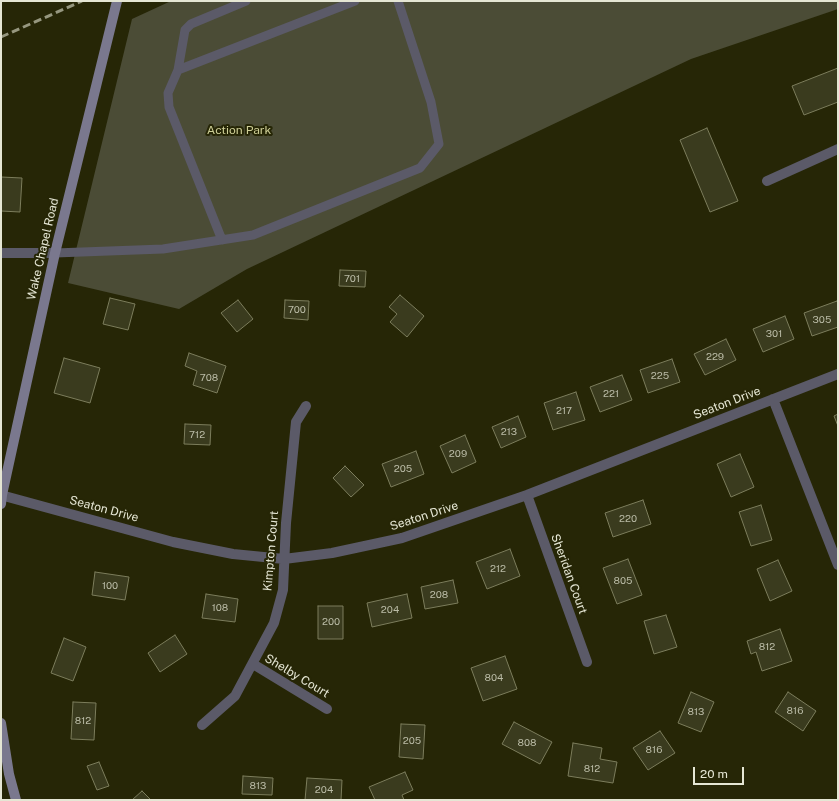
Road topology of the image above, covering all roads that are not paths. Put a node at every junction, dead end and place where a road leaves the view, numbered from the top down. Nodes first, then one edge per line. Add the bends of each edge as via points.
1 (117, 1) edge
2 (246, 1) edge
3 (355, 1) edge
4 (398, 1) edge
5 (178, 70) junction
6 (838, 149) edge
7 (767, 181) dead end
8 (222, 240) junction
9 (1, 253) edge
10 (55, 253) junction
11 (838, 374) edge
12 (773, 399) junction
13 (306, 406) dead end
14 (527, 495) junction
15 (1, 498) edge
16 (284, 559) junction
17 (838, 565) edge
18 (587, 662) dead end
19 (253, 664) junction
20 (328, 710) dead end
21 (1, 723) edge
22 (202, 725) dead end
23 (5, 775) edge
24 (16, 800) edge

1 - 10 main road, Wake Chapel Road
2 - 5 lane via 191,24 185,30
3 - 5 lane
4 - 8 lane via 431,102 439,144 420,168 253,235
5 - 8 lane via 168,93 169,107
6 - 7 street
8 - 10 lane via 163,249
9 - 10 street
10 - 15 main road, Wake Chapel Road
11 - 12 street, Seaton Drive
12 - 14 street, Seaton Drive
12 - 17 street
13 - 16 street, Kimpton Court via 296,422
14 - 16 street, Seaton Drive via 402,538 332,553
14 - 18 street, Sheridan Court
15 - 16 street, Seaton Drive via 173,542 233,554
16 - 19 street, Kimpton Court via 283,590 274,624
19 - 20 street, Shelby Court
19 - 22 street, Kimpton Court via 234,696
21 - 23 main road
23 - 24 main road

